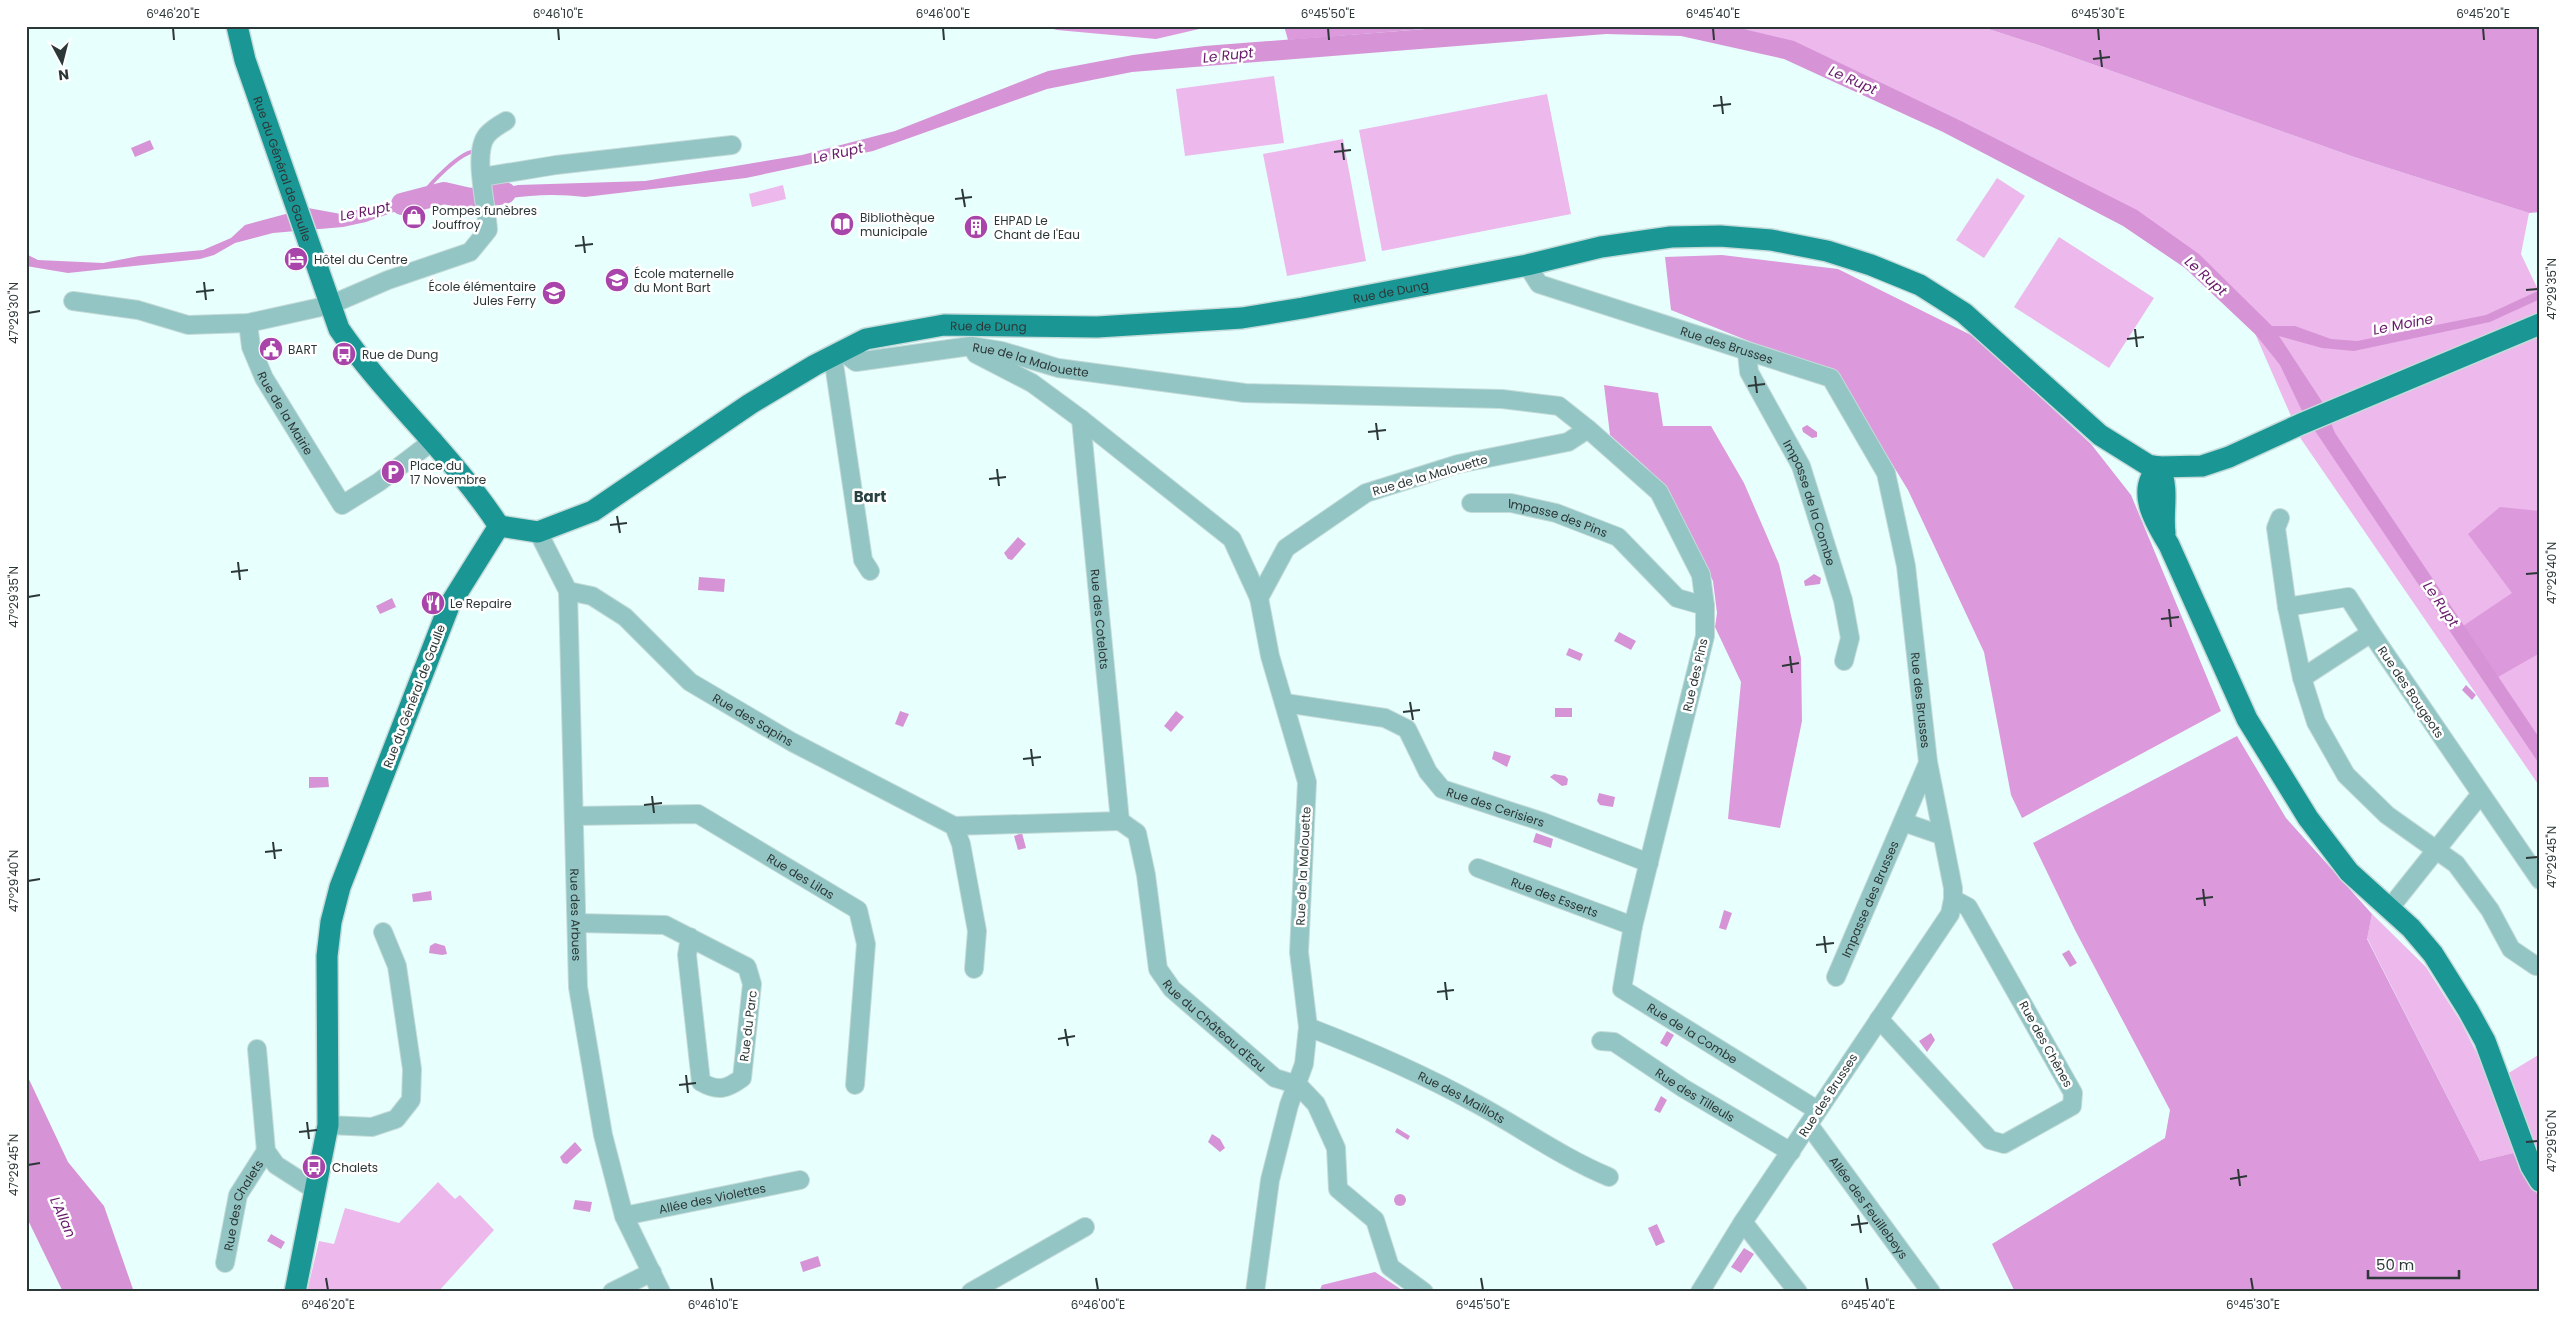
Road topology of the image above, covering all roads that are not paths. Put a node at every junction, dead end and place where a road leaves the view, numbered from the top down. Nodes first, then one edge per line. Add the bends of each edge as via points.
1 (236, 26) edge
2 (506, 121) dead end
3 (732, 145) dead end
4 (483, 182) junction
5 (1527, 265) junction
6 (73, 301) dead end
7 (330, 305) junction
8 (248, 323) junction
9 (2540, 324) edge
10 (972, 346) junction
11 (1747, 353) junction
12 (838, 354) junction
13 (1081, 419) junction
14 (1588, 429) junction
15 (434, 440) junction
16 (2159, 468) junction
17 (1471, 503) dead end
18 (2280, 518) dead end
19 (499, 526) junction
20 (538, 532) junction
21 (870, 571) dead end
22 (568, 592) junction
23 (1259, 598) junction
24 (1705, 606) junction
25 (2287, 607) junction
26 (2372, 633) junction
27 (1844, 661) dead end
28 (2302, 678) junction
29 (1285, 703) junction
30 (1928, 762) junction
31 (2480, 795) junction
32 (574, 816) junction
33 (1120, 821) junction
34 (1903, 822) junction
35 (954, 826) junction
36 (1941, 835) junction
37 (2436, 851) junction
38 (1649, 863) junction
39 (1478, 868) dead end
40 (2540, 880) edge
41 (1953, 900) junction
42 (2389, 909) junction
43 (577, 924) junction
44 (1633, 926) junction
45 (383, 932) dead end
46 (690, 937) junction
47 (2540, 966) edge
48 (974, 969) dead end
49 (1836, 977) dead end
50 (1879, 1019) junction
51 (1308, 1026) junction
52 (1601, 1041) dead end
53 (258, 1049) dead end
54 (855, 1085) dead end
55 (1298, 1085) junction
56 (1813, 1117) junction
57 (328, 1125) junction
58 (266, 1151) junction
59 (1790, 1152) junction
60 (1609, 1177) dead end
61 (800, 1180) dead end
62 (2540, 1181) edge
63 (316, 1190) junction
64 (624, 1216) junction
65 (1743, 1222) junction
66 (1085, 1227) dead end
67 (225, 1263) dead end
68 (652, 1272) junction
69 (295, 1292) edge
70 (612, 1292) edge
71 (660, 1292) edge
72 (971, 1292) edge
73 (1255, 1292) edge
74 (1424, 1292) edge
75 (1700, 1292) edge
76 (1798, 1292) edge
77 (1930, 1292) edge

1 - 7 main road, Rue du Général de Gaulle
2 - 4 street via 486,136 482,146
3 - 4 street via 556,165
4 - 7 street via 488,230 470,252 388,280
5 - 11 street, Rue des Brusses via 1539,284
5 - 12 main road, Rue de Dung via 1242,318 1097,328 944,325 866,339
5 - 16 main road, Rue de Dung via 1610,246 1671,237 1720,236 1780,242 1871,264 1920,285 1964,313 2100,435 2148,465
6 - 8 street via 138,310 188,325
7 - 8 street
7 - 15 main road, Rue du Général de Gaulle via 339,328 363,364
8 - 15 street, Rue de la Mairie via 251,348 264,378 342,505 379,482
9 - 16 main road via 2229,457 2211,463
10 - 12 street, Rue de la Malouette via 856,362
10 - 13 street via 976,354 1032,383
10 - 14 street, Rue de la Malouette via 1002,351 1058,368 1245,393 1502,399 1559,406
11 - 27 street, Impasse de la Combe via 1749,372 1801,466 1843,600 1850,638
11 - 30 street, Rue des Brusses via 1832,378 1886,472 1906,566
12 - 20 main road, Rue de Dung via 750,404 593,512
12 - 21 street via 863,560
13 - 23 street via 1232,539
13 - 33 street, Rue des Cotelots
14 - 23 street, Rue de la Malouette via 1568,442 1458,464 1366,493 1286,548
14 - 24 street, Rue des Pins via 1659,492 1700,575
15 - 19 main road, Rue du Général de Gaulle
16 - 42 main road via 2166,493 2163,519 2169,545 2247,719 2333,854
17 - 24 street, Impasse des Pins via 1511,503 1556,513 1618,536 1677,598
18 - 25 street via 2276,528
19 - 20 main road, Rue de Dung
19 - 57 main road, Rue du Général de Gaulle via 449,606 340,887 327,956
20 - 22 street, Rue des Arbues
22 - 32 street, Rue des Arbues
22 - 35 street, Rue des Sapins via 592,596 625,616 690,682 792,742
23 - 29 street, Rue de la Malouette via 1270,656
24 - 38 street, Rue des Pins via 1705,636
25 - 26 street via 2348,597
25 - 28 street
26 - 28 street, Rue des Bougeots
26 - 31 street, Rue des Bougeots
28 - 37 street via 2316,722 2346,775 2387,815
29 - 38 street, Rue des Cerisiers via 1385,718 1407,729 1428,772 1442,789 1543,822
29 - 51 street, Rue de la Malouette via 1307,782 1299,952
30 - 34 street, Impasse des Brusses
30 - 36 street, Rue des Brusses
31 - 37 street
31 - 40 street, Rue des Bougeots
32 - 43 street, Rue des Arbues
32 - 54 street, Rue des Lilas via 698,814 858,910 866,944
33 - 35 street, Rue des Sapins
33 - 55 street, Rue du Château d'Eau via 1137,833 1158,969 1172,989 1275,1078
34 - 36 street
34 - 49 street, Impasse des Brusses
35 - 48 street via 961,844 978,931
36 - 41 street, Rue des Brusses
37 - 42 street
37 - 47 street via 2456,864 2490,910 2512,949
38 - 44 street, Rue des Pins
39 - 44 street, Rue des Esserts
41 - 50 street, Rue des Brusses via 1950,914
41 - 50 street, Rue des Chênes via 1968,907 2073,1092 2072,1106 2004,1144 1990,1140
42 - 62 main road via 2433,954 2485,1041 2531,1166
43 - 46 street, Rue du Parc via 665,925
43 - 64 street, Rue des Arbues via 578,987 603,1135
44 - 56 street, Rue de la Combe via 1622,989
45 - 57 street via 396,966 412,1069 411,1100 396,1119 372,1127
46 - 46 street, Rue du Parc via 687,955 701,1082 714,1090 730,1087 742,1078 752,984 748,967
50 - 56 street, Rue des Brusses
51 - 55 street, Rue de la Malouette
51 - 60 street, Rue des Maillots via 1368,1050 1466,1098 1582,1166
52 - 59 street, Rue des Tilleuls via 1614,1042
53 - 58 street
55 - 73 street, Rue de la Malouette via 1289,1105 1270,1180
55 - 74 street, Rue du Château d'Eau via 1316,1104 1336,1148 1338,1189 1375,1220 1390,1267
56 - 59 street, Rue des Brusses
56 - 77 street, Allée des Feuillebeys
57 - 63 main road, Rue du Général de Gaulle
58 - 63 street via 276,1165
58 - 67 street, Rue des Chalets via 238,1195
59 - 65 street, Rue des Brusses
61 - 64 street, Allée des Violettes
63 - 69 main road, Rue du Général de Gaulle
64 - 68 street, Rue des Arbues
65 - 75 street, Rue des Brusses
65 - 76 street
66 - 72 street
68 - 70 street
68 - 71 street, Rue des Arbues

